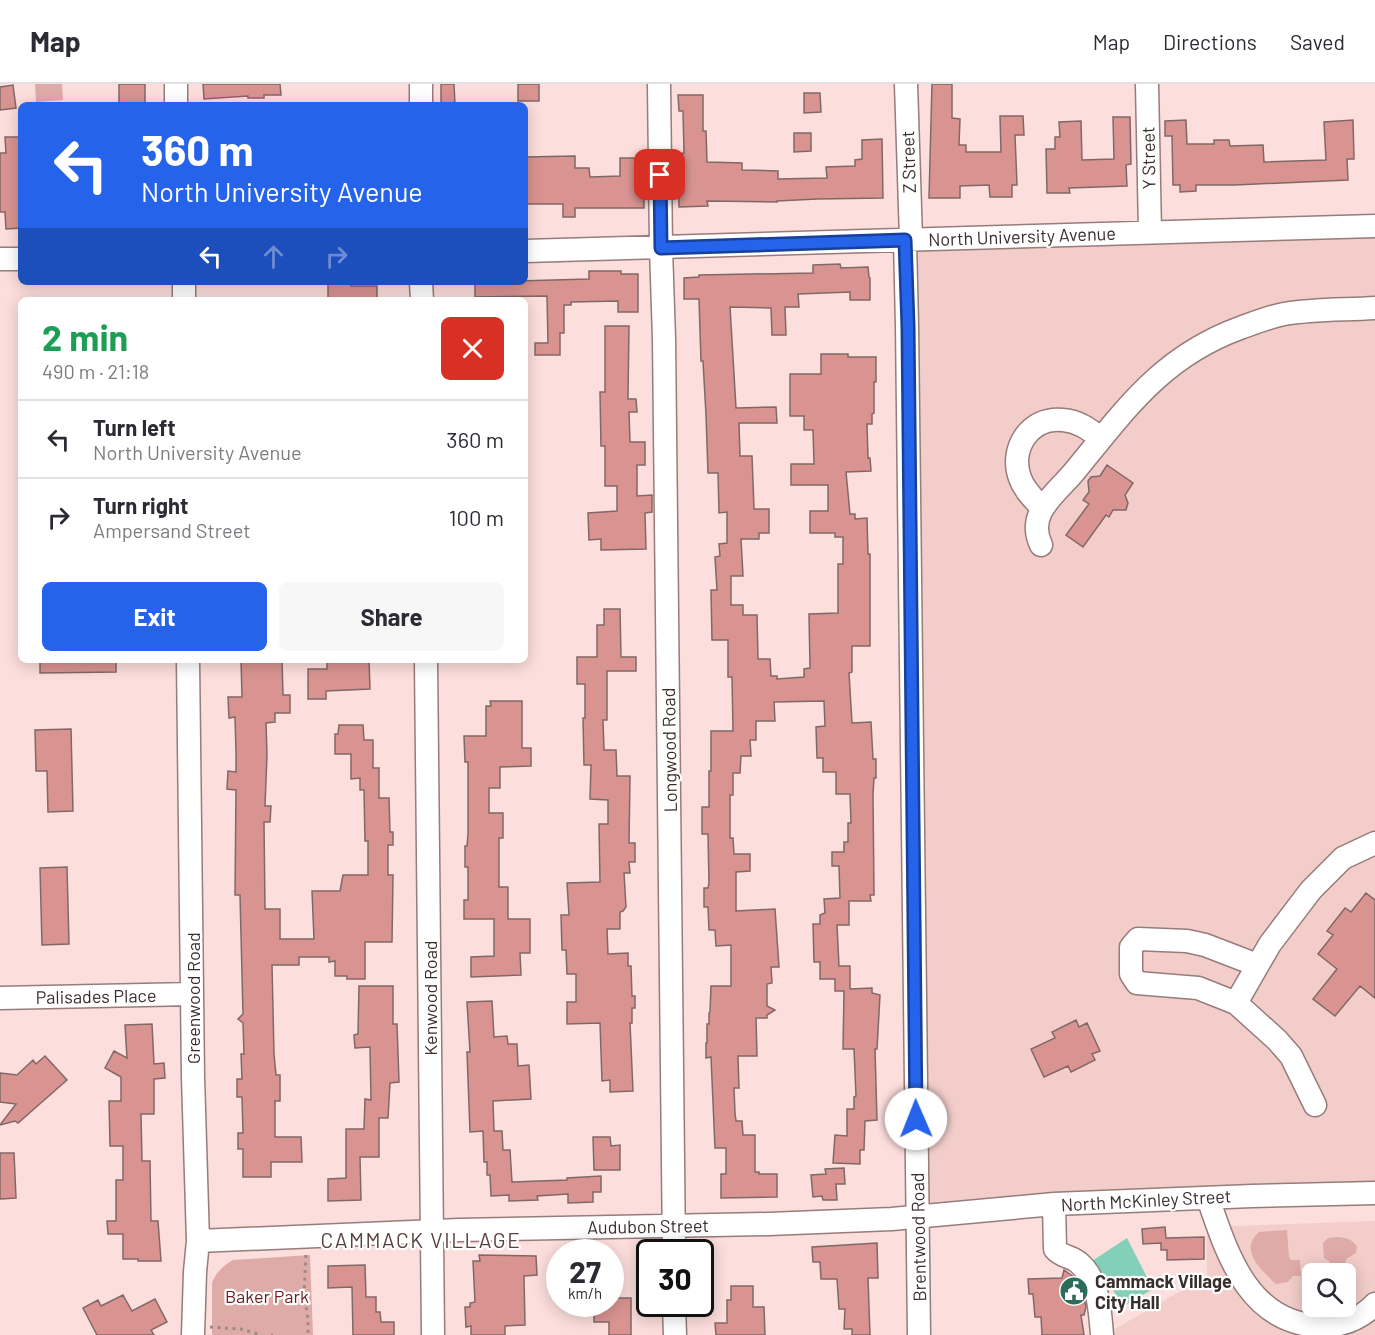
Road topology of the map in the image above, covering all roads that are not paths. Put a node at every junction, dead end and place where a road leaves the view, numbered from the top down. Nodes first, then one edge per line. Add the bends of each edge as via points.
1 (176, 84) edge
2 (421, 84) edge
3 (659, 84) edge
4 (906, 84) edge
5 (1147, 84) edge
6 (176, 102) edge
7 (421, 102) edge
8 (1375, 226) edge
9 (1150, 232) junction
10 (908, 240) junction
11 (661, 248) junction
12 (528, 251) edge
13 (0, 259) edge
14 (18, 259) edge
15 (1375, 308) edge
16 (1100, 438) junction
17 (1042, 508) junction
18 (1041, 545) dead end
19 (188, 663) edge
20 (426, 663) edge
21 (1375, 843) edge
22 (1257, 965) junction
23 (192, 994) junction
24 (0, 998) edge
25 (1236, 1003) junction
26 (1315, 1105) dead end
27 (1375, 1193) edge
28 (1208, 1198) junction
29 (1054, 1204) junction
30 (917, 1217) junction
31 (673, 1226) junction
32 (431, 1232) junction
33 (674, 1239) edge
34 (198, 1241) junction
35 (1375, 1304) edge
36 (675, 1317) edge
37 (201, 1331) edge
38 (433, 1335) edge
39 (675, 1335) edge
40 (919, 1335) edge
41 (1102, 1335) edge

1 - 6 street
2 - 7 street
3 - 11 street, Longwood Road
4 - 10 street, Z Street
5 - 9 street, Y Street
8 - 9 street, North University Avenue
9 - 10 street, North University Avenue
10 - 11 street, North University Avenue
10 - 30 street, Brentwood Road
11 - 12 street, North University Avenue
11 - 31 street, Longwood Road
13 - 14 street
15 - 16 street via 1283,314 1218,336 1177,360 1155,379
16 - 17 street
16 - 17 street via 1079,424 1062,420 1044,421 1027,433 1017,451 1017,471 1026,490
17 - 18 street via 1036,526
19 - 23 street, Greenwood Road
20 - 32 street, Kenwood Road
21 - 22 street via 1355,850 1334,865 1278,932
22 - 25 street
22 - 25 street via 1178,939 1138,939 1131,947 1131,974 1137,984 1198,988
23 - 24 street, Palisades Place
23 - 34 street, Greenwood Road
25 - 26 street via 1291,1056
27 - 28 street, North McKinley Street
28 - 29 street, North McKinley Street
28 - 35 street via 1239,1275 1253,1295 1274,1312 1297,1322 1327,1326 1355,1320
29 - 30 street, North McKinley Street
29 - 41 street via 1055,1249 1078,1261 1091,1277
30 - 31 street, Audubon Street
30 - 40 street, Brentwood Road
31 - 32 street, Audubon Street
31 - 33 street, Longwood Road
32 - 34 street, Audubon Street
32 - 38 street, Kenwood Road
34 - 37 street, Greenwood Road via 195,1272
36 - 39 street

